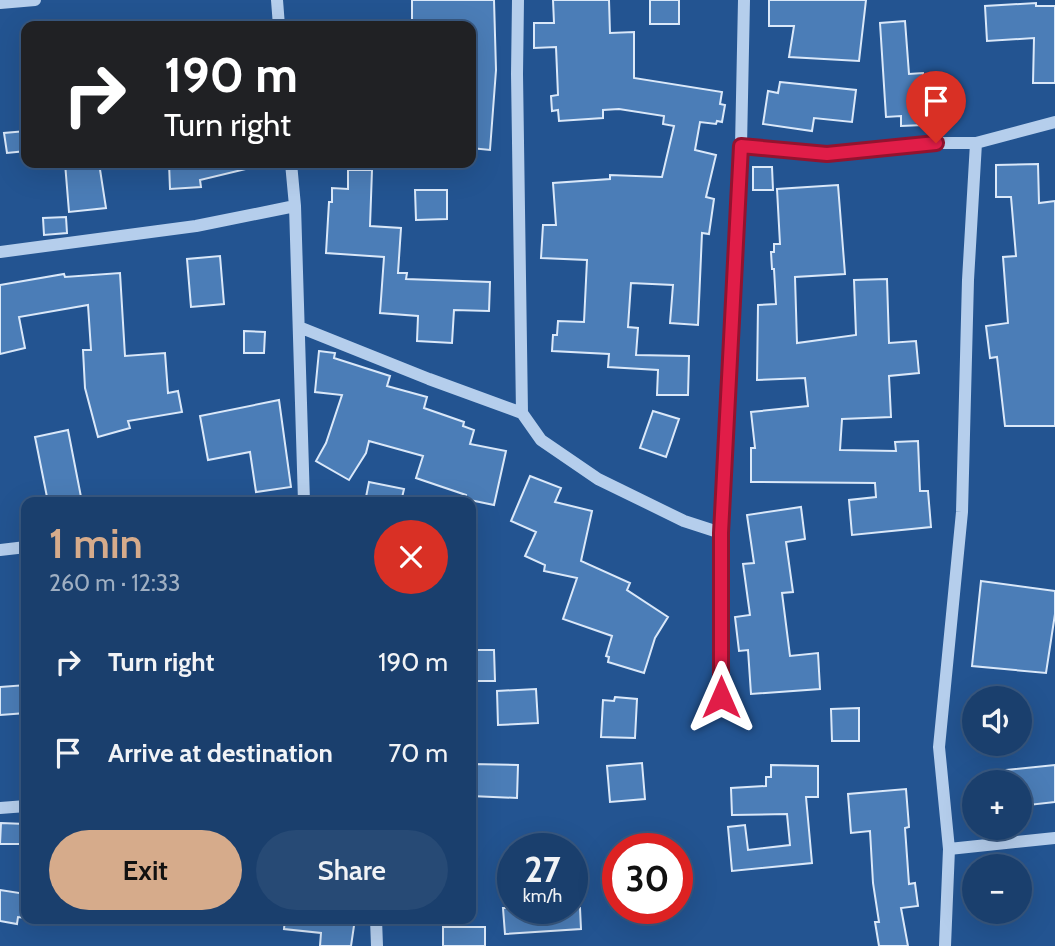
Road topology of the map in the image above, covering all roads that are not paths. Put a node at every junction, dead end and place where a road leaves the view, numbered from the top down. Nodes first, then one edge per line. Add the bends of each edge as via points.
1 (35, 0) edge
2 (277, 0) edge
3 (518, 0) edge
4 (744, 0) edge
5 (0, 3) edge
6 (279, 21) edge
7 (1055, 122) edge
8 (976, 143) junction
9 (741, 146) junction
10 (291, 168) edge
11 (295, 206) junction
12 (0, 252) edge
13 (299, 327) junction
14 (522, 413) junction
15 (304, 497) edge
16 (721, 533) junction
17 (21, 548) edge
18 (0, 550) edge
19 (721, 697) dead end
20 (21, 806) edge
21 (0, 808) edge
22 (1055, 838) edge
23 (949, 849) junction
24 (376, 924) edge
25 (377, 946) edge
26 (945, 946) edge

1 - 5 street
2 - 6 street
3 - 14 street
4 - 9 street
7 - 8 street
8 - 9 street via 827,154
8 - 23 street via 962,512 939,747
9 - 16 street
10 - 11 street
11 - 12 street via 196,226
11 - 13 street
13 - 14 street
13 - 15 street
14 - 16 street via 541,440 598,479 684,521
16 - 19 street
17 - 18 street
20 - 21 street
22 - 23 street
23 - 26 street
24 - 25 street

